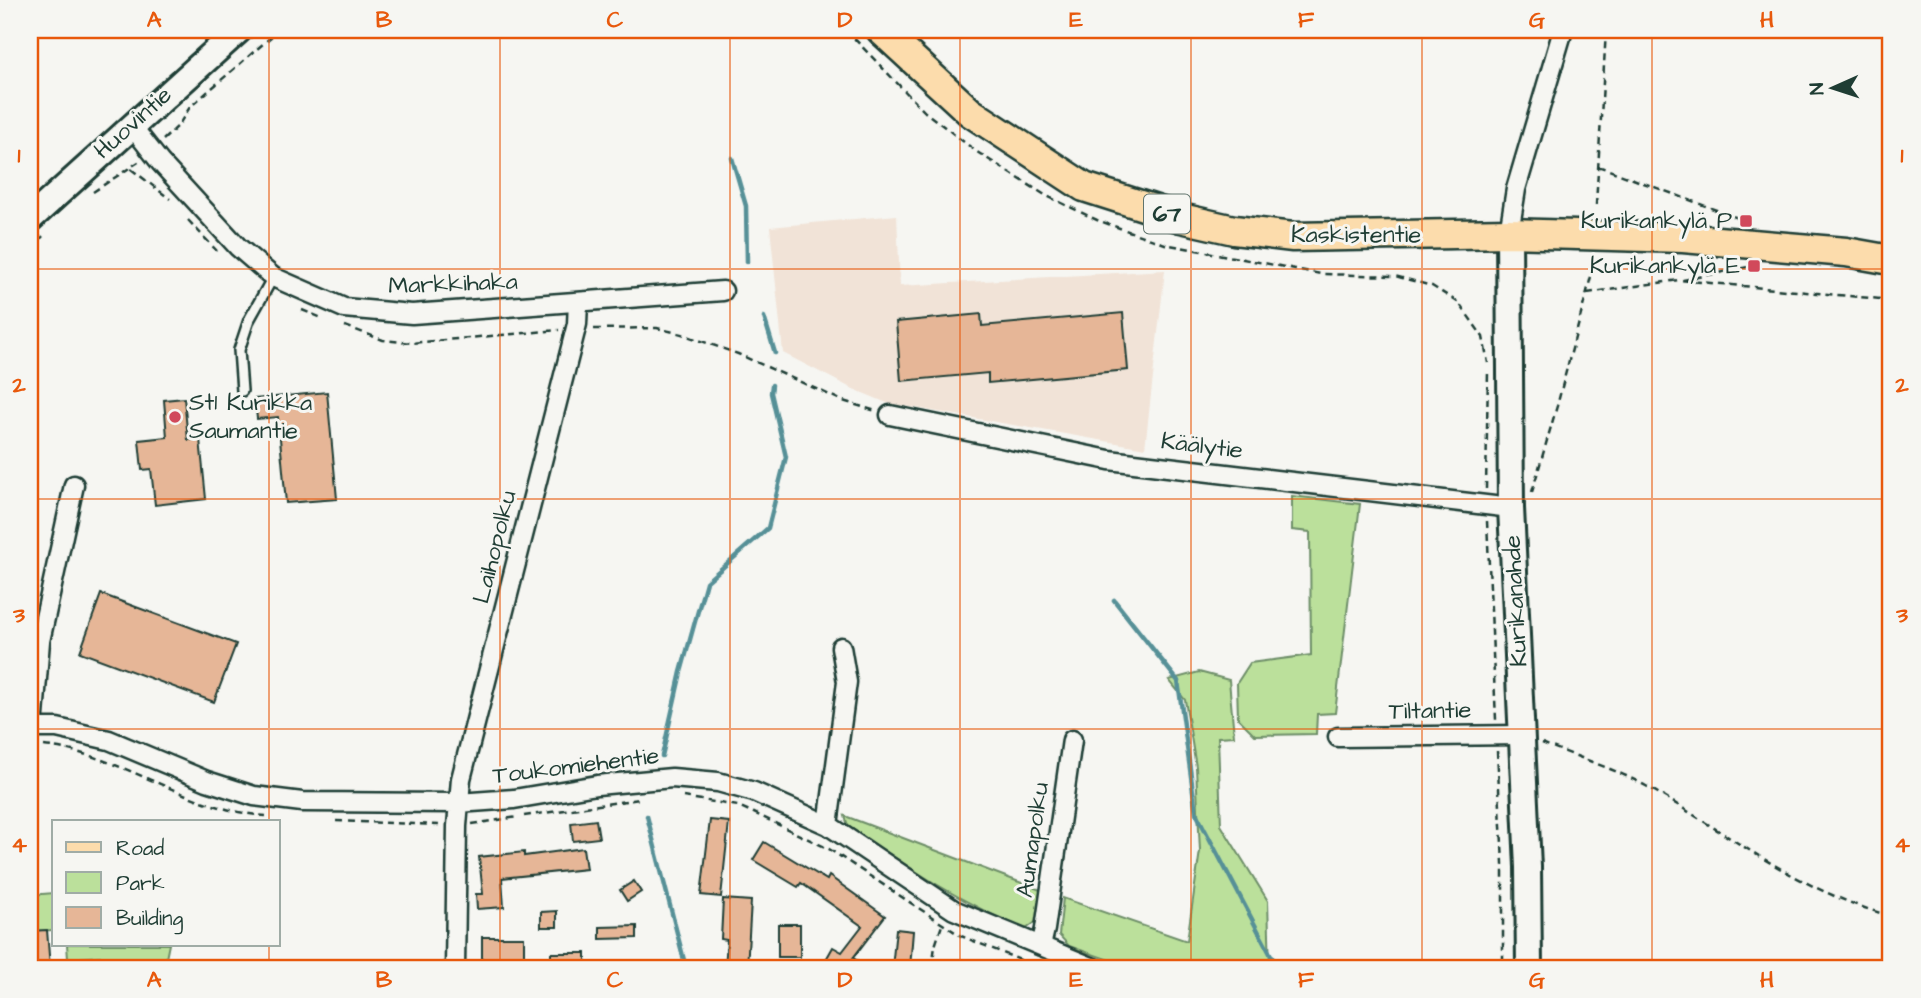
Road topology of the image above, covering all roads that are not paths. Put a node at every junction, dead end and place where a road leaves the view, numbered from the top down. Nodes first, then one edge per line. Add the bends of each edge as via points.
1 (239, 30) edge
2 (881, 30) edge
3 (1563, 30) edge
4 (131, 125) junction
5 (30, 219) edge
6 (1509, 233) junction
7 (1891, 260) edge
8 (273, 277) junction
9 (723, 291) dead end
10 (578, 302) junction
11 (242, 391) dead end
12 (890, 415) dead end
13 (74, 485) dead end
14 (1511, 508) junction
15 (841, 648) dead end
16 (32, 728) edge
17 (1522, 735) junction
18 (1338, 737) dead end
19 (1072, 740) dead end
20 (458, 803) junction
21 (828, 825) junction
22 (1041, 946) junction
23 (455, 968) edge
24 (1094, 968) edge
25 (1528, 968) edge

1 - 4 main road, Huovintie
2 - 6 main road, Kaskistentie / 67 via 970,112 1084,187 1234,230 1293,237
3 - 6 street via 1516,189
4 - 5 main road, Huovintie
4 - 8 street, Markkihaka via 238,247
6 - 7 main road, Kaskistentie / 67 via 1683,238 1846,251
6 - 14 main road, Kurikanahde
8 - 10 street, Markkihaka via 344,308 398,313
8 - 11 lane via 248,320 239,350
9 - 10 street, Markkihaka
10 - 20 street, Laihopolku via 577,324
12 - 14 street, Käälytie via 1110,460
13 - 16 street via 40,641
14 - 17 main road, Kurikanahde
15 - 21 street via 847,682
16 - 20 street, Toukomiehentie via 57,728 109,740 254,796 303,803
17 - 18 street, Tiltantie
17 - 25 main road, Kurikanahde
19 - 22 street, Aumapolku
20 - 21 street, Toukomiehentie via 672,778 718,782 754,792
20 - 23 street, Laihopolku
21 - 22 street, Toukomiehentie via 954,910
22 - 24 street, Toukomiehentie

